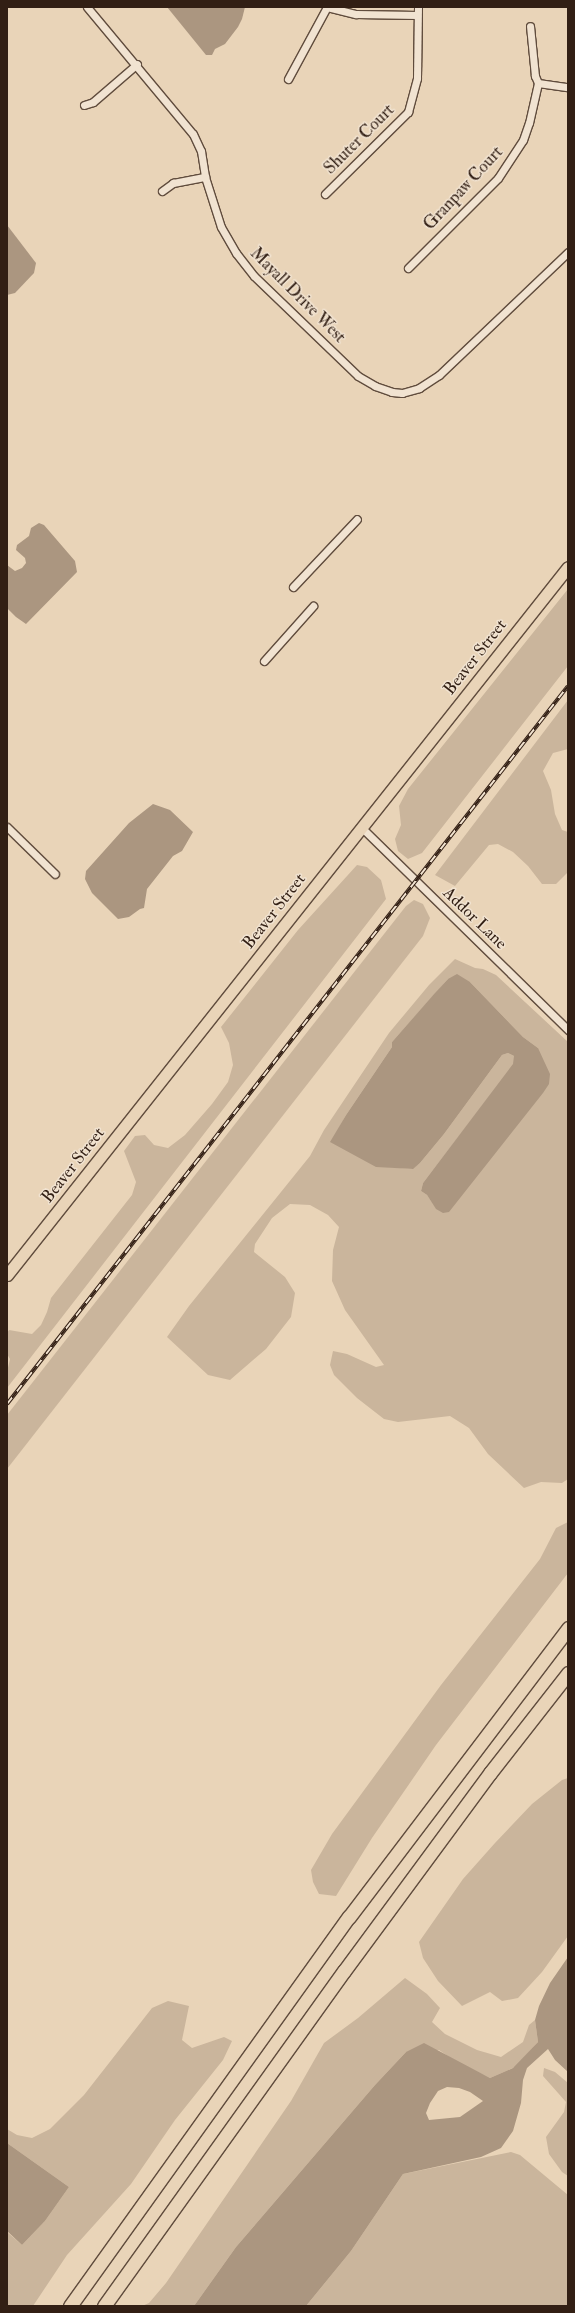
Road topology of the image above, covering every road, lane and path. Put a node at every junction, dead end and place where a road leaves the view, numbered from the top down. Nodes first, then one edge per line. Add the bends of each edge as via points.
1 (87, 7) edge
2 (327, 7) edge
3 (418, 7) edge
4 (417, 15) junction
5 (530, 26) dead end
6 (137, 64) junction
7 (288, 79) dead end
8 (538, 83) junction
9 (568, 87) edge
10 (84, 105) dead end
11 (205, 177) junction
12 (162, 191) dead end
13 (325, 194) dead end
14 (568, 252) edge
15 (408, 268) dead end
16 (357, 519) dead end
17 (568, 567) edge
18 (293, 587) dead end
19 (313, 606) dead end
20 (264, 661) dead end
21 (7, 827) edge
22 (362, 828) junction
23 (55, 874) dead end
24 (568, 1030) edge
25 (7, 1275) edge
26 (568, 1628) edge
27 (568, 1673) edge
28 (70, 2306) edge
29 (104, 2306) edge

1 - 6 street, Mayall Drive West
2 - 4 street via 356,14
2 - 7 street
3 - 4 street, Shuter Court
4 - 13 street, Shuter Court via 417,78 408,112
5 - 8 street, Granpaw Court
6 - 10 street via 93,102
6 - 11 street, Mayall Drive West via 193,134 201,150
8 - 9 street
8 - 15 street, Granpaw Court via 529,123 516,154 498,178
11 - 12 street via 173,183
11 - 14 street, Mayall Drive West via 221,227 236,253 254,276 358,376 392,392 402,393 419,388 439,375
16 - 18 street
17 - 22 main road, Beaver Street
19 - 20 street
21 - 23 street
22 - 24 street, Addor Lane
22 - 25 main road, Beaver Street
26 - 28 highway via 358,1904
27 - 29 highway via 490,1773 349,1964

